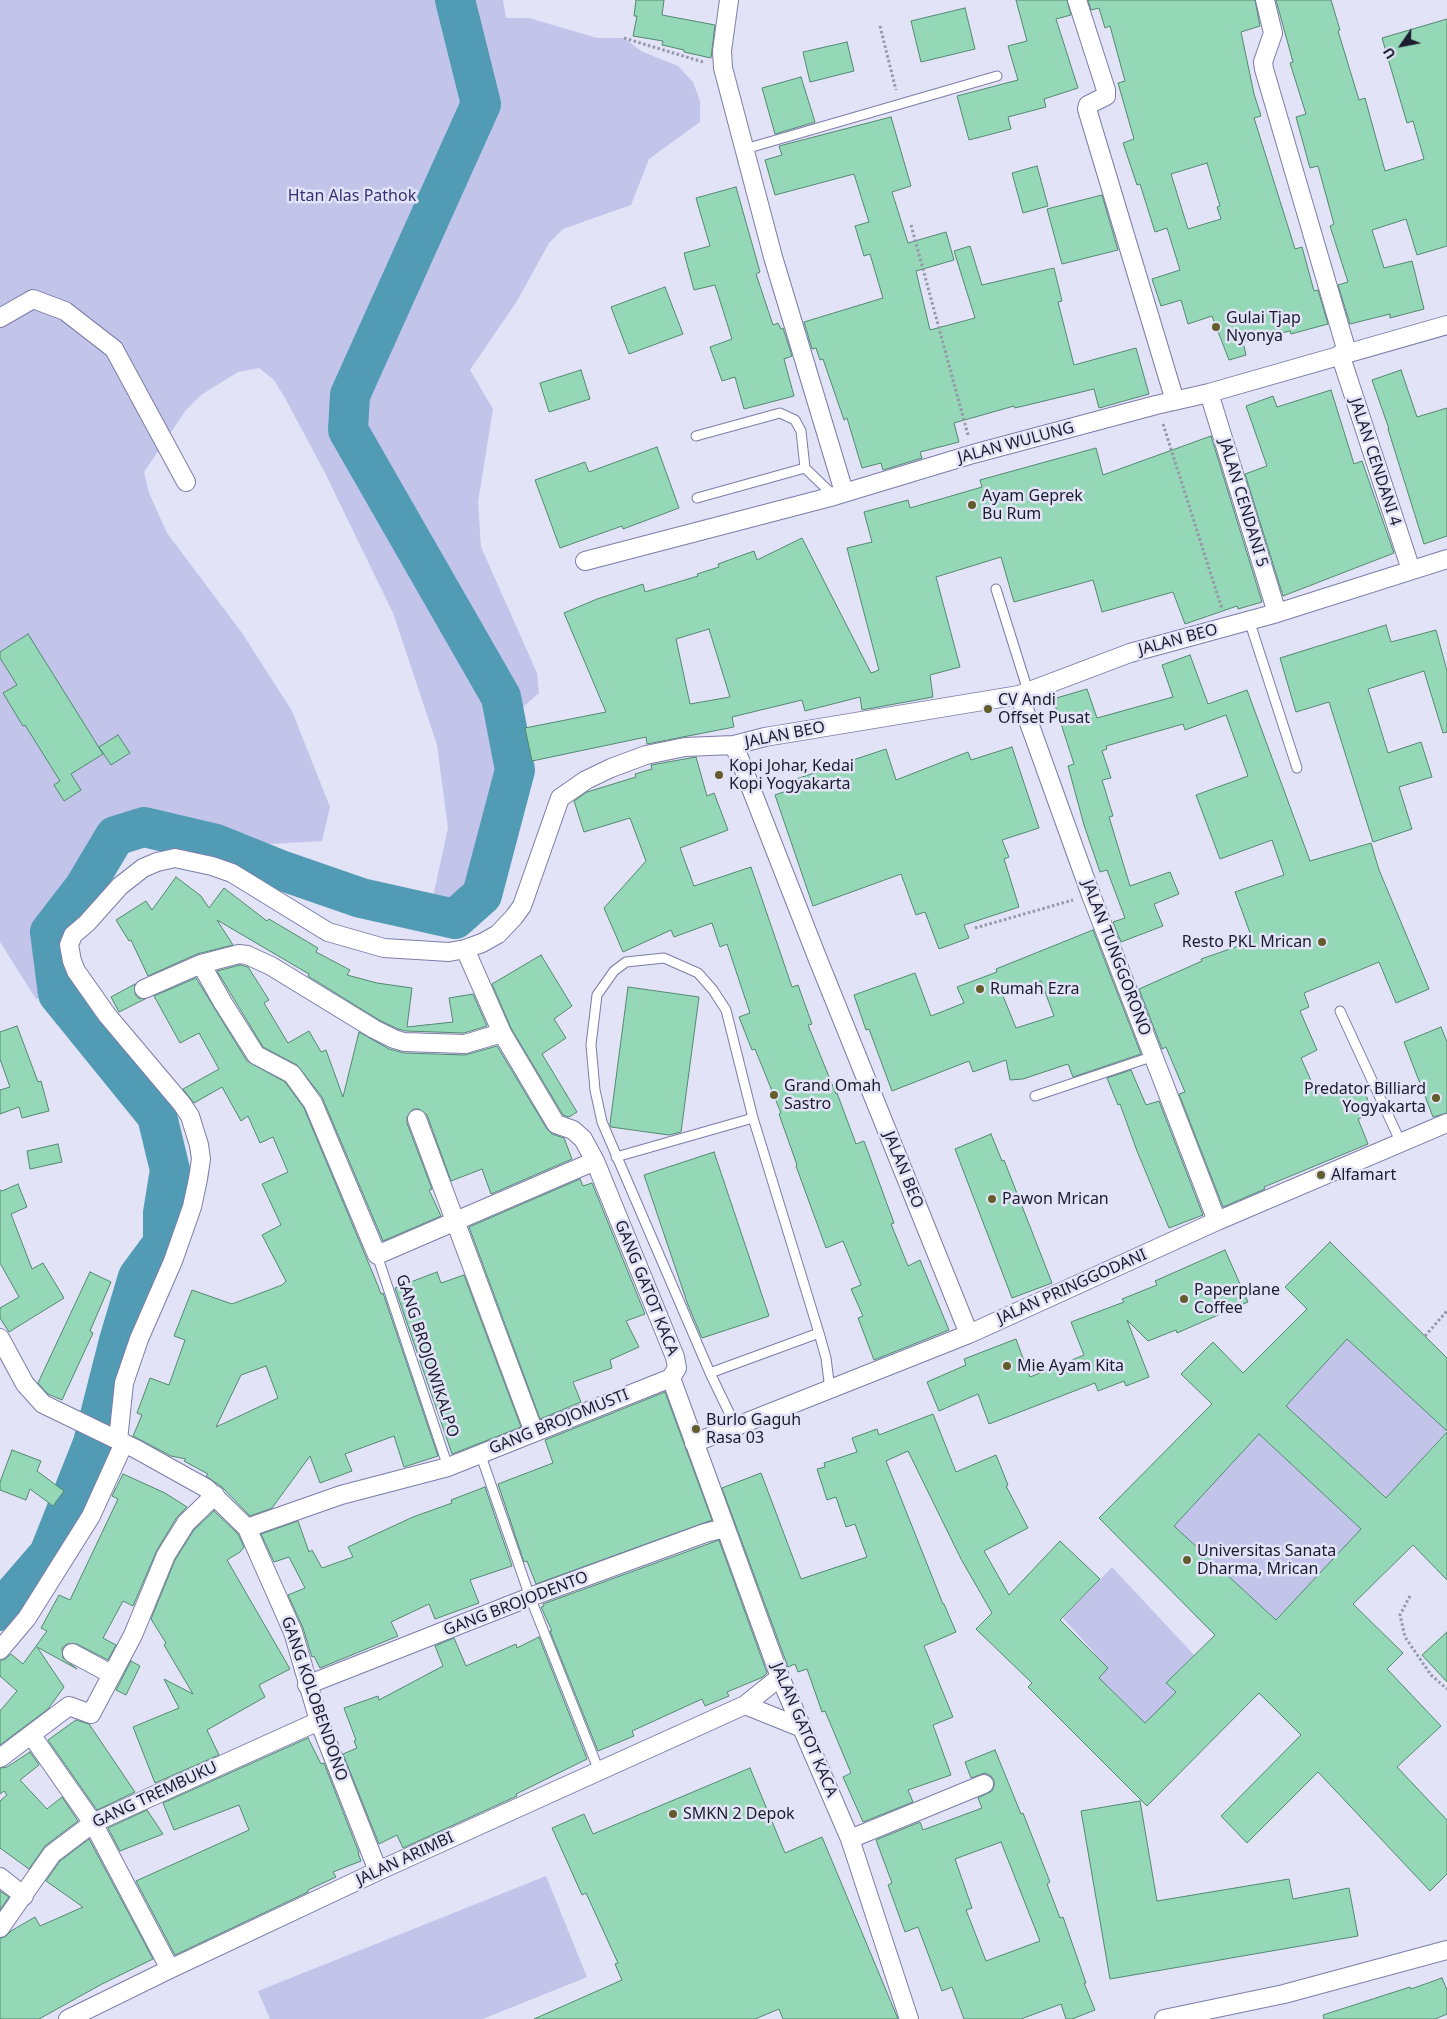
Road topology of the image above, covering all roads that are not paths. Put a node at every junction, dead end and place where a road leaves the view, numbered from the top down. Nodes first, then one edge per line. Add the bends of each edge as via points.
1 (729, 0) edge
2 (1077, 0) edge
3 (1265, 0) edge
4 (997, 76) dead end
5 (745, 149) junction
6 (0, 318) edge
7 (1447, 325) edge
8 (1344, 353) junction
9 (1209, 393) junction
10 (1176, 401) junction
11 (696, 436) dead end
12 (805, 468) junction
13 (186, 482) dead end
14 (839, 494) junction
15 (697, 498) dead end
16 (1447, 559) edge
17 (585, 560) dead end
18 (1411, 570) junction
19 (996, 589) dead end
20 (1277, 613) junction
21 (1249, 620) junction
22 (1023, 693) junction
23 (734, 745) junction
24 (1297, 768) dead end
25 (465, 949) junction
26 (201, 964) junction
27 (144, 990) dead end
28 (1340, 1012) dead end
29 (502, 1033) junction
30 (1154, 1056) junction
31 (1035, 1096) dead end
32 (753, 1118) junction
33 (417, 1119) dead end
34 (1447, 1123) edge
35 (1401, 1143) junction
36 (616, 1157) junction
37 (595, 1161) junction
38 (457, 1221) junction
39 (1217, 1221) junction
40 (377, 1255) junction
41 (819, 1333) junction
42 (969, 1334) junction
43 (0, 1338) edge
44 (710, 1373) junction
45 (671, 1378) junction
46 (830, 1390) junction
47 (736, 1427) junction
48 (534, 1432) junction
49 (121, 1442) junction
50 (694, 1443) junction
51 (480, 1453) junction
52 (448, 1467) junction
53 (215, 1495) junction
54 (247, 1528) junction
55 (725, 1528) junction
56 (530, 1598) junction
57 (0, 1650) edge
58 (72, 1653) dead end
59 (111, 1674) junction
60 (780, 1677) junction
61 (308, 1685) junction
62 (745, 1705) junction
63 (318, 1721) junction
64 (802, 1728) junction
65 (32, 1736) junction
66 (0, 1758) edge
67 (599, 1771) junction
68 (984, 1784) dead end
69 (93, 1823) junction
70 (850, 1839) junction
71 (378, 1871) junction
72 (0, 1877) edge
73 (24, 1896) junction
74 (0, 1928) edge
75 (1447, 1950) edge
76 (170, 1968) junction
77 (68, 2019) edge
78 (910, 2019) edge
79 (1164, 2019) edge

1 - 5 street via 722,50 723,68
2 - 10 street via 1106,90 1106,96 1087,109
3 - 8 street, JALAN CENDANI 4 via 1273,33 1263,62 1264,70
4 - 5 lane
5 - 14 street
6 - 13 street via 33,299 65,311 114,349
7 - 8 street, JALAN WULUNG
8 - 9 street, JALAN WULUNG
8 - 18 street, JALAN CENDANI 4
9 - 10 street, JALAN WULUNG
9 - 20 street, JALAN CENDANI 5
10 - 14 street, JALAN WULUNG via 973,454
11 - 12 lane via 780,413 795,420 801,431
12 - 14 lane
12 - 15 lane
14 - 17 street, JALAN WULUNG
16 - 18 street, JALAN BEO
18 - 20 street, JALAN BEO
19 - 22 lane
20 - 21 street, JALAN BEO
21 - 22 street, JALAN BEO via 1130,653
21 - 24 lane
22 - 23 street, JALAN BEO
22 - 30 street, JALAN TUNGGORONO via 1091,895
23 - 25 street via 685,747 646,755 611,768 571,789 556,804 522,906 498,934
23 - 42 street, JALAN BEO
25 - 29 street, GANG GATOT KACA
25 - 49 street via 449,952 384,948 328,932 232,873 175,858 157,862 130,877 73,934 70,945 76,971 107,1015 190,1116 200,1152 198,1179 184,1231 124,1383
26 - 27 street
26 - 29 street via 232,954 247,955 374,1029 404,1042 465,1044
26 - 40 street via 256,1054 292,1074 313,1103
28 - 35 lane
29 - 37 street, GANG GATOT KACA via 552,1120 579,1134
30 - 31 lane
30 - 39 street, JALAN TUNGGORONO
32 - 36 lane
32 - 36 lane via 726,1010 713,990 698,973 664,958 626,962 614,971 597,994 591,1045 602,1122
32 - 41 lane
33 - 38 street
34 - 35 street, JALAN PRINGGODANI
35 - 39 street, JALAN PRINGGODANI
36 - 44 lane
37 - 38 street
37 - 45 street, GANG GATOT KACA via 676,1357 677,1368
38 - 40 street
38 - 48 street
39 - 42 street, JALAN PRINGGODANI
40 - 52 lane, GANG BROJOWIKALPO
41 - 44 lane
41 - 46 lane
42 - 46 street, JALAN PRINGGODANI
43 - 49 street via 25,1384 43,1404
44 - 47 lane
45 - 48 street, GANG BROJOMUSTI
45 - 50 street, GANG GATOT KACA
46 - 47 street, JALAN PRINGGODANI
47 - 50 street, JALAN PRINGGODANI
48 - 51 street, GANG BROJOMUSTI
49 - 53 street
49 - 57 street via 92,1516 27,1618
50 - 55 street, JALAN GATOT KACA
51 - 52 street, GANG BROJOMUSTI
51 - 56 lane
52 - 54 street, GANG BROJOMUSTI via 341,1495
53 - 54 street
53 - 59 street via 186,1523 166,1555 132,1635
54 - 61 street, GANG KOLOBENDONO via 293,1632
55 - 56 street, GANG BROJODENTO
55 - 60 street, JALAN GATOT KACA
56 - 61 street, GANG BROJODENTO
56 - 67 lane
58 - 59 street
59 - 65 street via 91,1714 70,1706
60 - 62 street, JALAN ARIMBI
60 - 64 street, JALAN GATOT KACA
61 - 63 street, GANG KOLOBENDONO
62 - 64 street
62 - 67 street, JALAN ARIMBI
63 - 69 street, GANG TREMBUKU
63 - 71 street, GANG KOLOBENDONO
64 - 70 street, JALAN GATOT KACA
65 - 66 street
65 - 69 street
67 - 71 street, JALAN ARIMBI
68 - 70 street
69 - 73 street, GANG TREMBUKU via 52,1854
69 - 76 street
70 - 78 street, JALAN GATOT KACA
71 - 76 street, JALAN ARIMBI
72 - 73 street
73 - 74 street, GANG TREMBUKU
75 - 79 street via 1284,1994
76 - 77 street, JALAN ARIMBI

